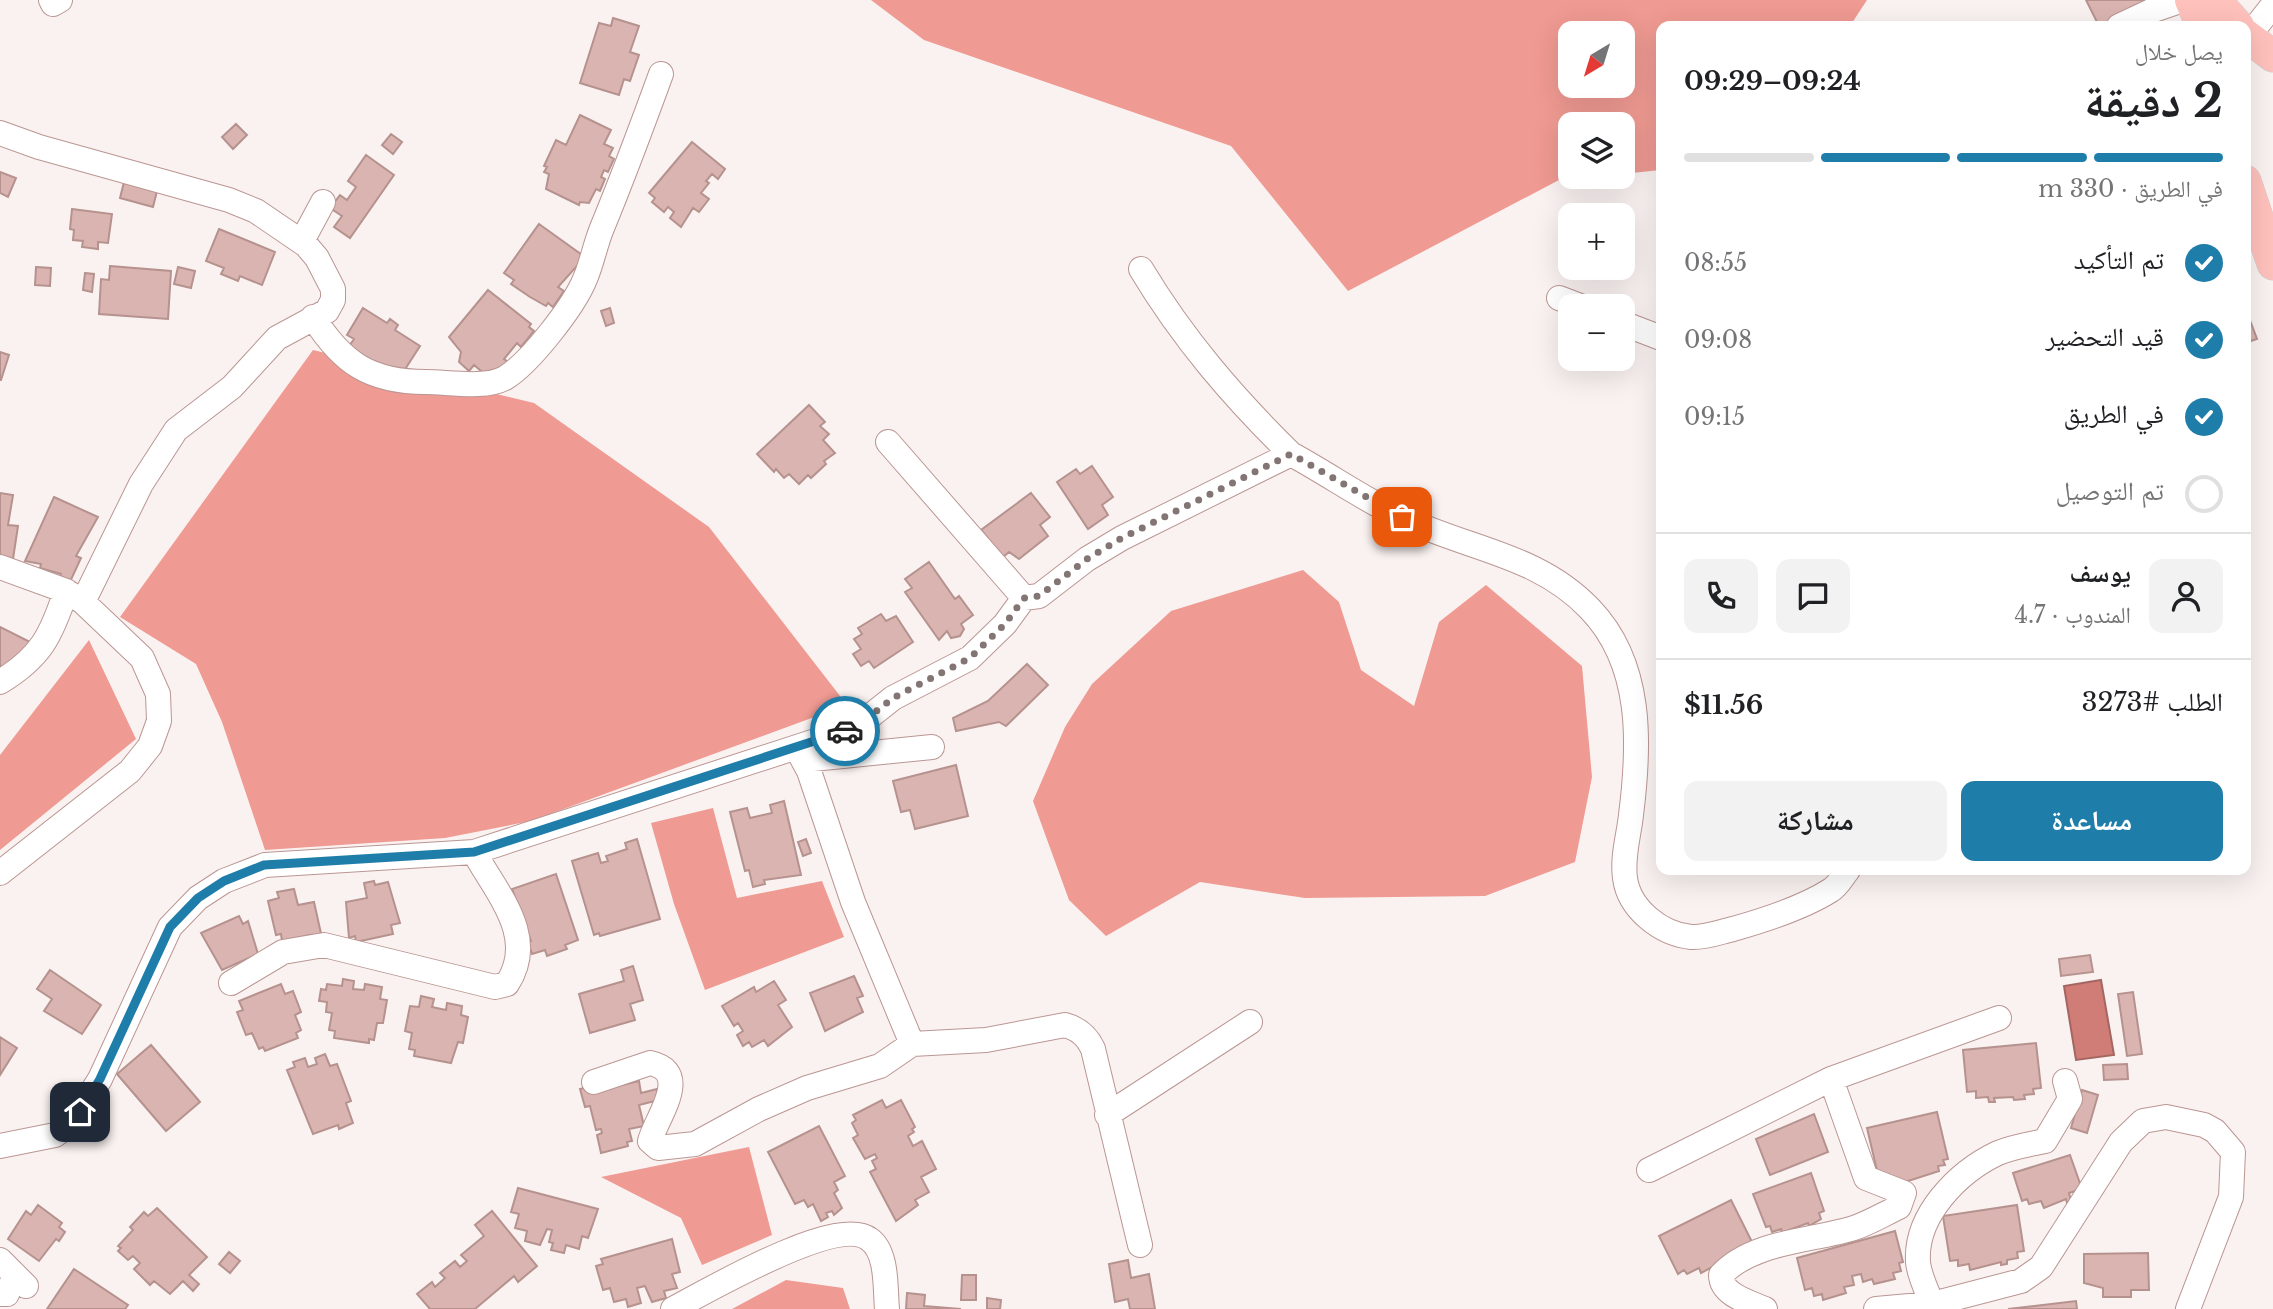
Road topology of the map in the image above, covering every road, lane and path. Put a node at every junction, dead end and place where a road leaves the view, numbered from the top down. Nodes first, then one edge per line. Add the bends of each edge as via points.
1 (51, 0) edge
2 (60, 0) edge
3 (2183, 0) edge
4 (2191, 0) edge
5 (2215, 0) edge
6 (2273, 5) edge
7 (2129, 21) edge
8 (2201, 21) edge
9 (2232, 21) edge
10 (2251, 44) edge
11 (661, 74) dead end
12 (0, 133) edge
13 (2251, 199) edge
14 (323, 202) dead end
15 (302, 241) junction
16 (2273, 264) edge
17 (1141, 269) dead end
18 (313, 317) junction
19 (1635, 328) edge
20 (1656, 336) edge
21 (888, 442) dead end
22 (1291, 454) junction
23 (0, 567) edge
24 (75, 597) junction
25 (1024, 598) junction
26 (0, 682) edge
27 (932, 747) dead end
28 (800, 754) junction
29 (474, 852) junction
30 (0, 873) edge
31 (1844, 875) edge
32 (231, 983) dead end
33 (1999, 1018) dead end
34 (1250, 1022) dead end
35 (912, 1044) junction
36 (1831, 1079) junction
37 (2065, 1081) dead end
38 (594, 1082) dead end
39 (1107, 1115) junction
40 (0, 1146) edge
41 (1649, 1170) dead end
42 (1140, 1245) dead end
43 (1931, 1304) junction
44 (673, 1309) edge
45 (887, 1309) edge
46 (1765, 1309) edge
47 (1876, 1309) edge
48 (2188, 1309) edge

1 - 2 street via 53,4
3 - 7 street
4 - 8 main road
5 - 9 main road
6 - 10 street
11 - 18 street via 585,280 556,327 505,378 482,383 401,382 345,359
12 - 15 street via 229,200 256,211
13 - 16 main road
14 - 15 street
15 - 18 street via 333,289 327,311
17 - 22 street via 1207,366
18 - 24 street via 277,338 232,387 176,430
19 - 20 street
21 - 25 street
22 - 25 street via 1132,533 1087,559 1039,596
22 - 31 street via 1402,517 1532,565 1591,610 1619,652 1631,682 1636,762 1625,878 1637,906 1659,927 1692,937 1737,928 1833,889
23 - 24 street
24 - 26 street via 41,650
24 - 30 street via 142,658 158,695 155,734 130,771
25 - 28 street via 970,658
27 - 28 street
28 - 29 street
28 - 35 street via 875,959
29 - 32 street via 518,929 519,961 507,984 495,987 324,945 283,952
29 - 40 street via 264,865 224,881 198,898 170,927 100,1079 73,1122 55,1135
33 - 36 street
34 - 39 street
35 - 38 street via 880,1066 807,1088 695,1144 679,1147 658,1148 650,1141 670,1093 667,1071 660,1065 650,1063
35 - 39 street via 986,1040 1065,1025 1075,1028 1094,1049
36 - 41 street
36 - 46 street via 1866,1178 1904,1193 1899,1207 1855,1227 1755,1254 1721,1275 1727,1289
37 - 43 street via 2070,1099 2045,1140 2001,1152 1972,1167 1927,1217 1918,1264
39 - 42 street
43 - 47 street
43 - 48 street via 2021,1281 2041,1267 2120,1142 2143,1121 2166,1117 2204,1125 2233,1152 2231,1197
44 - 45 street via 790,1249 848,1232 871,1240 881,1253

